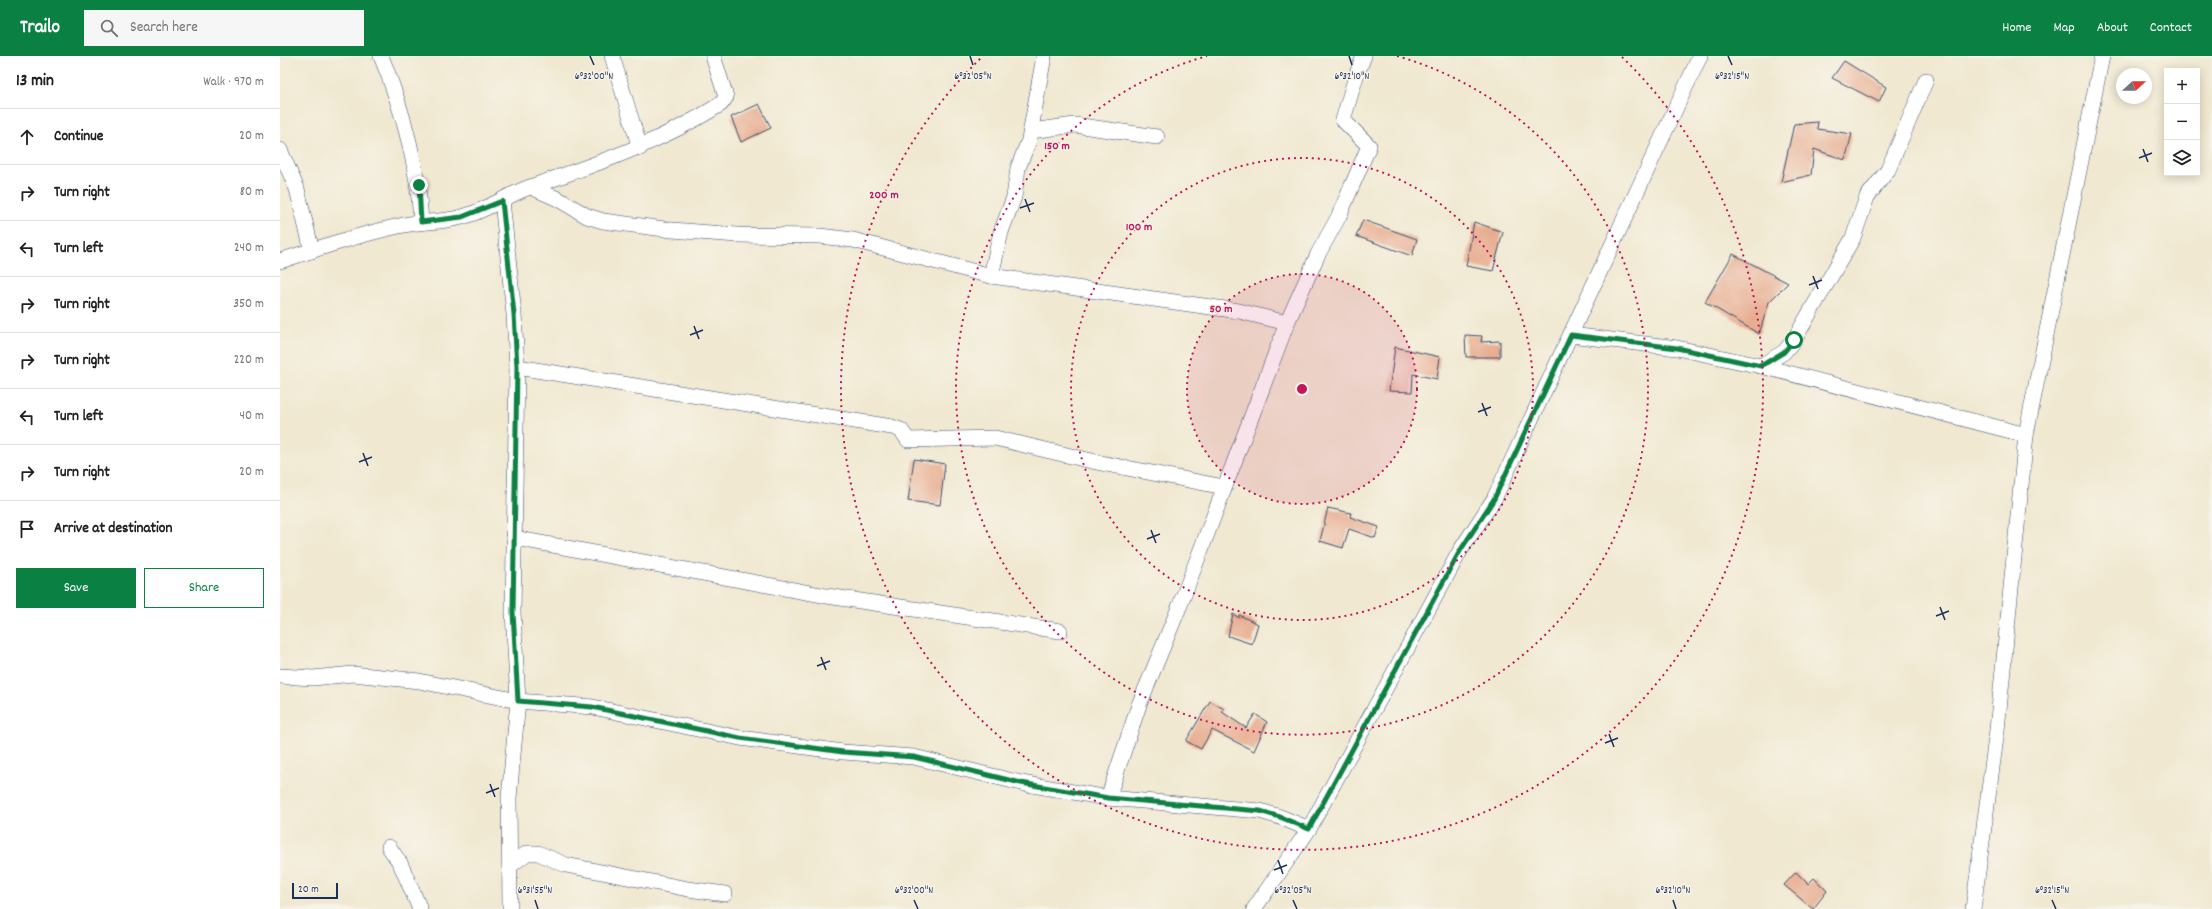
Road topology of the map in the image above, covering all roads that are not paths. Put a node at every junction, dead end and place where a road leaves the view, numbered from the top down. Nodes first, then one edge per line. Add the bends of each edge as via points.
1 (381, 56) edge
2 (612, 56) edge
3 (714, 56) edge
4 (1044, 56) edge
5 (1364, 56) edge
6 (1700, 56) edge
7 (2102, 56) edge
8 (1926, 80) dead end
9 (1031, 132) junction
10 (1157, 137) dead end
11 (640, 148) junction
12 (280, 150) edge
13 (531, 187) junction
14 (502, 201) junction
15 (421, 222) junction
16 (312, 251) junction
17 (280, 261) edge
18 (991, 276) junction
19 (1287, 323) junction
20 (1571, 335) junction
21 (1761, 366) junction
22 (517, 367) junction
23 (2026, 435) junction
24 (1224, 487) junction
25 (514, 538) junction
26 (1060, 631) dead end
27 (280, 676) edge
28 (518, 701) junction
29 (1108, 798) junction
30 (1309, 829) junction
31 (389, 847) dead end
32 (510, 866) junction
33 (725, 894) dead end
34 (420, 909) edge
35 (510, 909) edge
36 (1254, 909) edge
37 (1973, 909) edge

1 - 15 street via 408,134 419,185
2 - 11 street
3 - 11 street via 726,97 721,104
4 - 9 street
5 - 19 street via 1343,120 1368,146 1339,216 1318,254
6 - 20 street
7 - 23 street
8 - 21 street via 1888,170 1867,197 1849,245 1794,340 1784,352
9 - 10 street via 1075,125
9 - 18 street via 1018,168 1014,197 1001,232
11 - 13 street
12 - 16 street via 297,189
13 - 14 street
13 - 18 street via 587,216 603,221 736,235 820,236 853,240
14 - 15 street via 462,217
14 - 22 street
15 - 16 street via 342,240
16 - 17 street
18 - 19 street via 1238,311
19 - 24 street
20 - 21 street via 1677,348
20 - 30 street via 1494,499 1460,551
21 - 23 street
22 - 24 street via 892,427 901,430 908,440 995,438 1096,462
22 - 25 street
23 - 37 street via 1997,730
24 - 29 street via 1139,705
25 - 26 street via 827,596
25 - 28 street via 513,612
27 - 28 street via 313,678 353,674 383,677 419,681
28 - 29 street via 592,707 740,738 843,752 914,757 1021,783
28 - 32 street via 509,798
29 - 30 street via 1260,811
30 - 36 street
31 - 34 street via 400,862
32 - 33 street via 527,853 538,853 566,865 680,888
32 - 35 street

